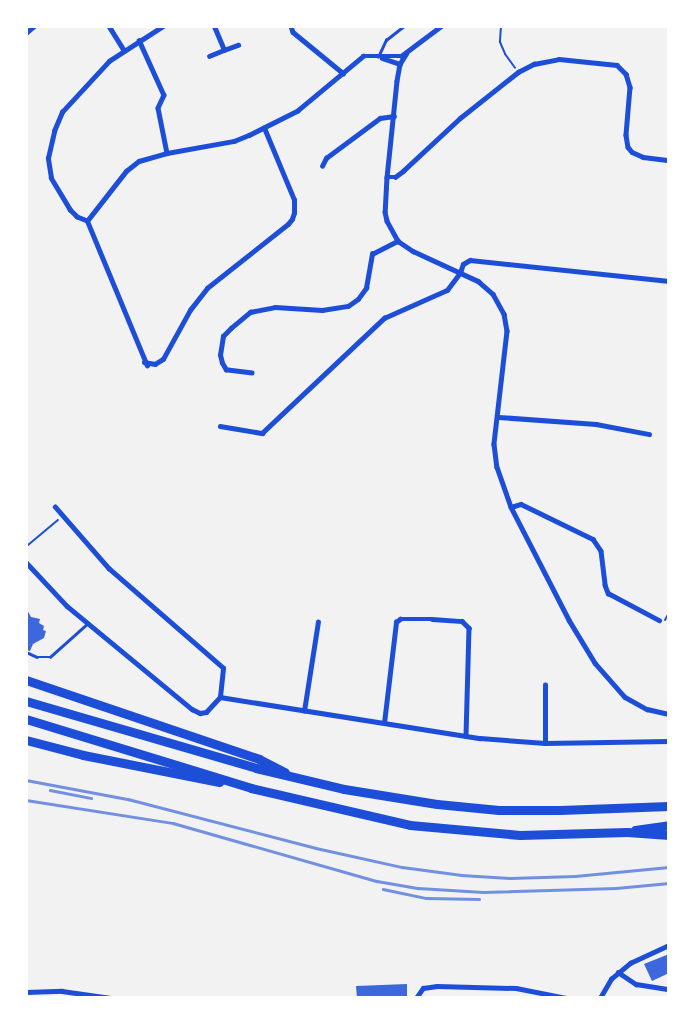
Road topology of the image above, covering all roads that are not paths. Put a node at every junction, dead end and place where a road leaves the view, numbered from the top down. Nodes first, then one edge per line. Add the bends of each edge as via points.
1 (34, 26) edge
2 (109, 26) edge
3 (163, 26) edge
4 (214, 26) edge
5 (290, 26) edge
6 (404, 26) edge
7 (442, 26) edge
8 (26, 33) edge
9 (139, 40) junction
10 (238, 45) dead end
11 (124, 50) junction
12 (224, 50) junction
13 (408, 53) junction
14 (209, 56) dead end
15 (378, 57) junction
16 (400, 64) junction
17 (343, 73) junction
18 (394, 116) junction
19 (264, 128) junction
20 (166, 153) junction
21 (669, 160) edge
22 (322, 166) dead end
23 (387, 177) junction
24 (87, 221) junction
25 (398, 241) junction
26 (460, 273) junction
27 (669, 281) edge
28 (252, 373) dead end
29 (499, 417) junction
30 (220, 426) dead end
31 (649, 434) dead end
32 (55, 507) dead end
33 (511, 507) junction
34 (26, 562) edge
35 (662, 621) road end
36 (318, 622) dead end
37 (88, 623) junction
38 (26, 652) edge
39 (26, 680) edge
40 (546, 685) dead end
41 (220, 697) junction
42 (26, 701) edge
43 (304, 711) junction
44 (669, 714) edge
45 (26, 719) edge
46 (384, 723) junction
47 (466, 736) junction
48 (26, 740) edge
49 (669, 741) edge
50 (545, 743) junction
51 (299, 778) junction
52 (251, 788) junction
53 (669, 804) edge
54 (669, 825) edge
55 (628, 832) junction
56 (669, 834) edge
57 (669, 945) edge
58 (618, 972) junction
59 (669, 989) edge
60 (26, 992) edge
61 (111, 998) edge
62 (416, 998) edge
63 (567, 998) edge
64 (600, 998) edge

1 - 8 street
2 - 11 street
3 - 9 street
4 - 12 street
5 - 17 street
6 - 15 lane via 386,40
7 - 13 street
9 - 11 street
9 - 20 street via 164,94 158,108
10 - 12 street
11 - 24 street via 109,61 62,112 53,133 48,158 51,178 70,210
12 - 14 street
13 - 15 street
13 - 16 street
15 - 16 street
15 - 17 street via 363,56
16 - 18 street
17 - 19 street via 297,111
18 - 22 street via 374,122 326,158
18 - 23 street
19 - 20 street via 234,141
19 - 24 street via 294,200 292,219 207,288 190,310 163,359 155,364 145,364
20 - 24 street via 139,161 126,171
21 - 23 street via 643,157 628,147 630,87 626,74 618,65 559,59 534,64 518,72 460,118 403,171 395,177
23 - 25 street via 385,212 391,232
25 - 26 street via 412,252
25 - 28 street via 372,254 366,288 348,306 250,312 231,328 223,336 222,363 226,370
26 - 27 street via 463,264 470,260
26 - 29 street via 493,294 504,314 506,331
26 - 30 street via 447,290 384,318 262,433
29 - 31 street via 596,424
29 - 33 street via 494,444 497,467
32 - 41 street via 109,569 223,668
33 - 35 street via 521,504 593,540 601,551 608,593
33 - 44 street via 569,620 595,663 625,697 647,709
34 - 37 street
36 - 43 street
37 - 38 lane via 50,657 37,657
37 - 41 street via 192,709 206,712
39 - 51 highway via 259,759
40 - 50 street
41 - 43 street
42 - 51 highway
43 - 46 street
45 - 52 highway
46 - 47 street
46 - 47 street via 396,622 400,619 432,618 462,621 468,625
47 - 50 street
48 - 52 highway via 90,757
49 - 50 street
51 - 53 highway via 437,804 499,810 644,808
52 - 55 highway via 410,825 550,836
54 - 55 highway
55 - 56 highway
57 - 58 street
58 - 59 street via 636,984
58 - 64 street
60 - 61 street via 62,991
62 - 63 street via 422,988 437,986 516,988

